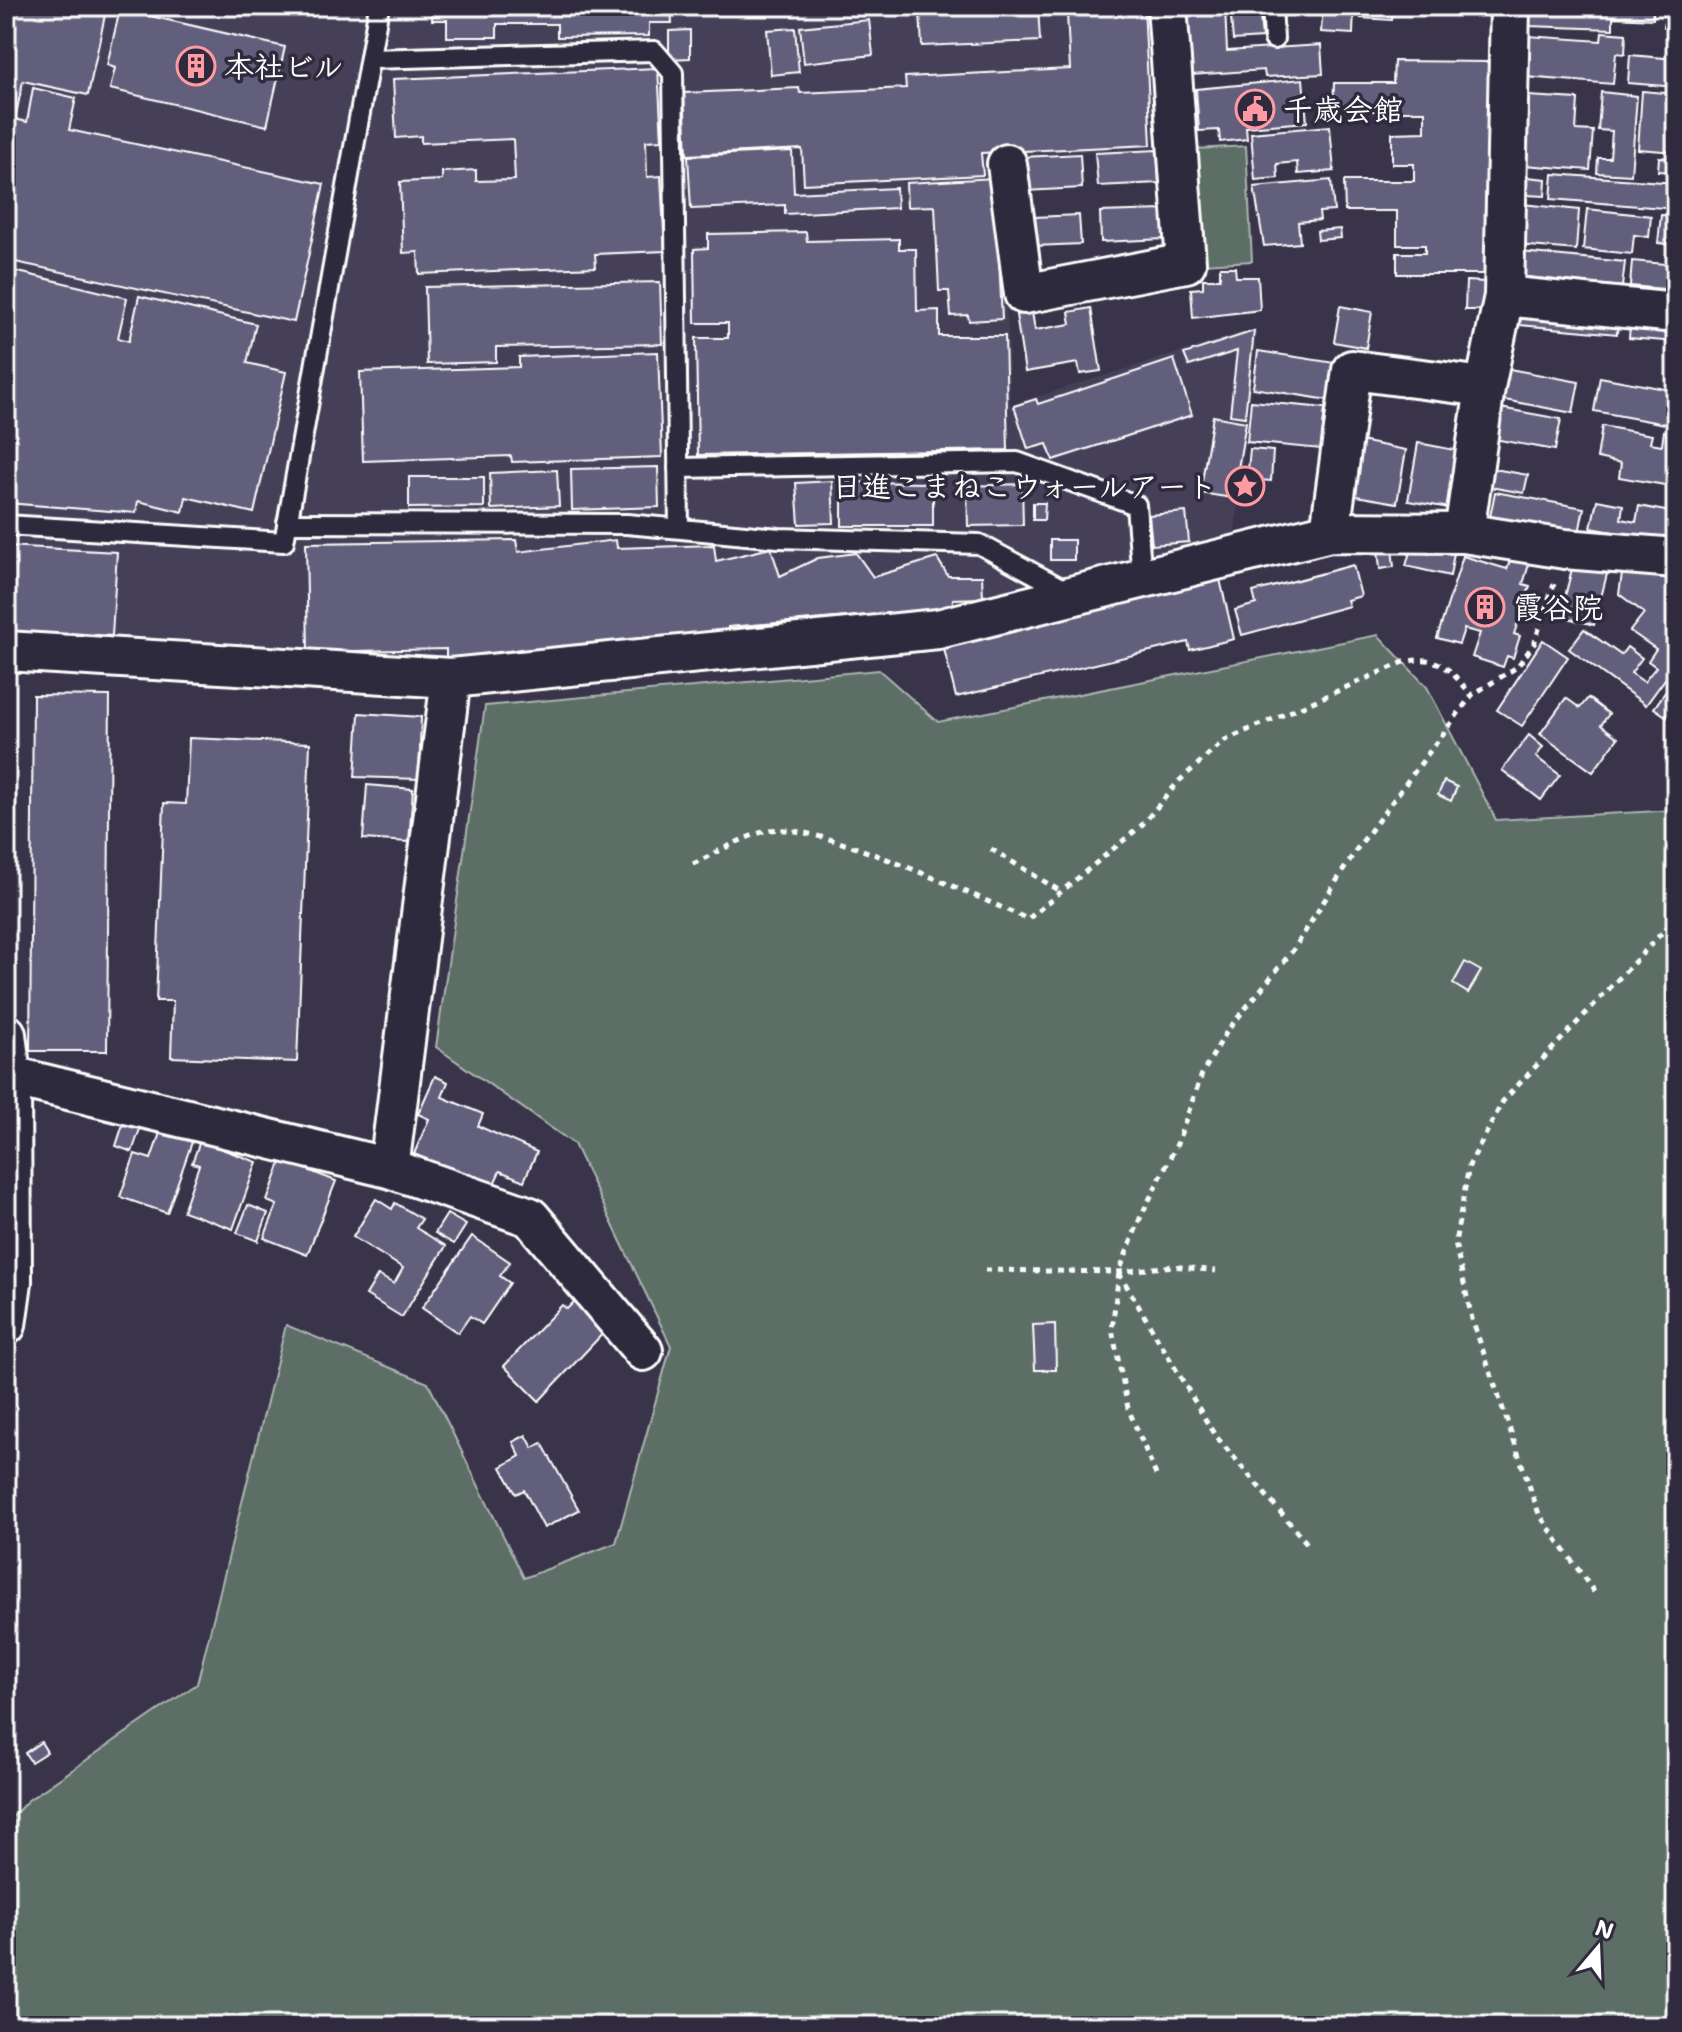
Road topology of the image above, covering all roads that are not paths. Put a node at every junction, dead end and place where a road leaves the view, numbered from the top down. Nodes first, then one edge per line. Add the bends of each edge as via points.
1 (379, 6) edge
2 (1167, 6) edge
3 (1272, 6) edge
4 (1510, 6) edge
5 (1274, 39) dead end
6 (370, 59) junction
7 (1007, 164) dead end
8 (1504, 296) junction
9 (1676, 313) edge
10 (1485, 387) junction
11 (678, 468) junction
12 (287, 523) junction
13 (6, 525) edge
14 (679, 528) junction
15 (1330, 532) junction
16 (1464, 533) junction
17 (1676, 558) edge
18 (1142, 579) junction
19 (1074, 595) junction
20 (6, 651) edge
21 (451, 678) junction
22 (6, 1034) edge
23 (11, 1076) junction
24 (389, 1168) junction
25 (6, 1325) edge
26 (643, 1351) dead end

1 - 6 lane
2 - 7 street via 1186,263 1024,294
3 - 5 lane
4 - 8 street
6 - 11 lane via 654,51 673,73
6 - 12 lane
8 - 9 street
8 - 10 street
10 - 15 street via 1352,370
10 - 16 street
11 - 14 lane
11 - 18 lane via 1017,462 1136,505
12 - 13 lane via 284,542
12 - 14 lane
14 - 19 lane via 779,538 979,544
15 - 16 street
15 - 18 street
16 - 17 street via 1565,549
18 - 19 street
19 - 21 street via 938,629
20 - 21 street
21 - 24 street
22 - 23 street
23 - 24 street
23 - 25 street via 12,1282
24 - 26 street via 530,1217

